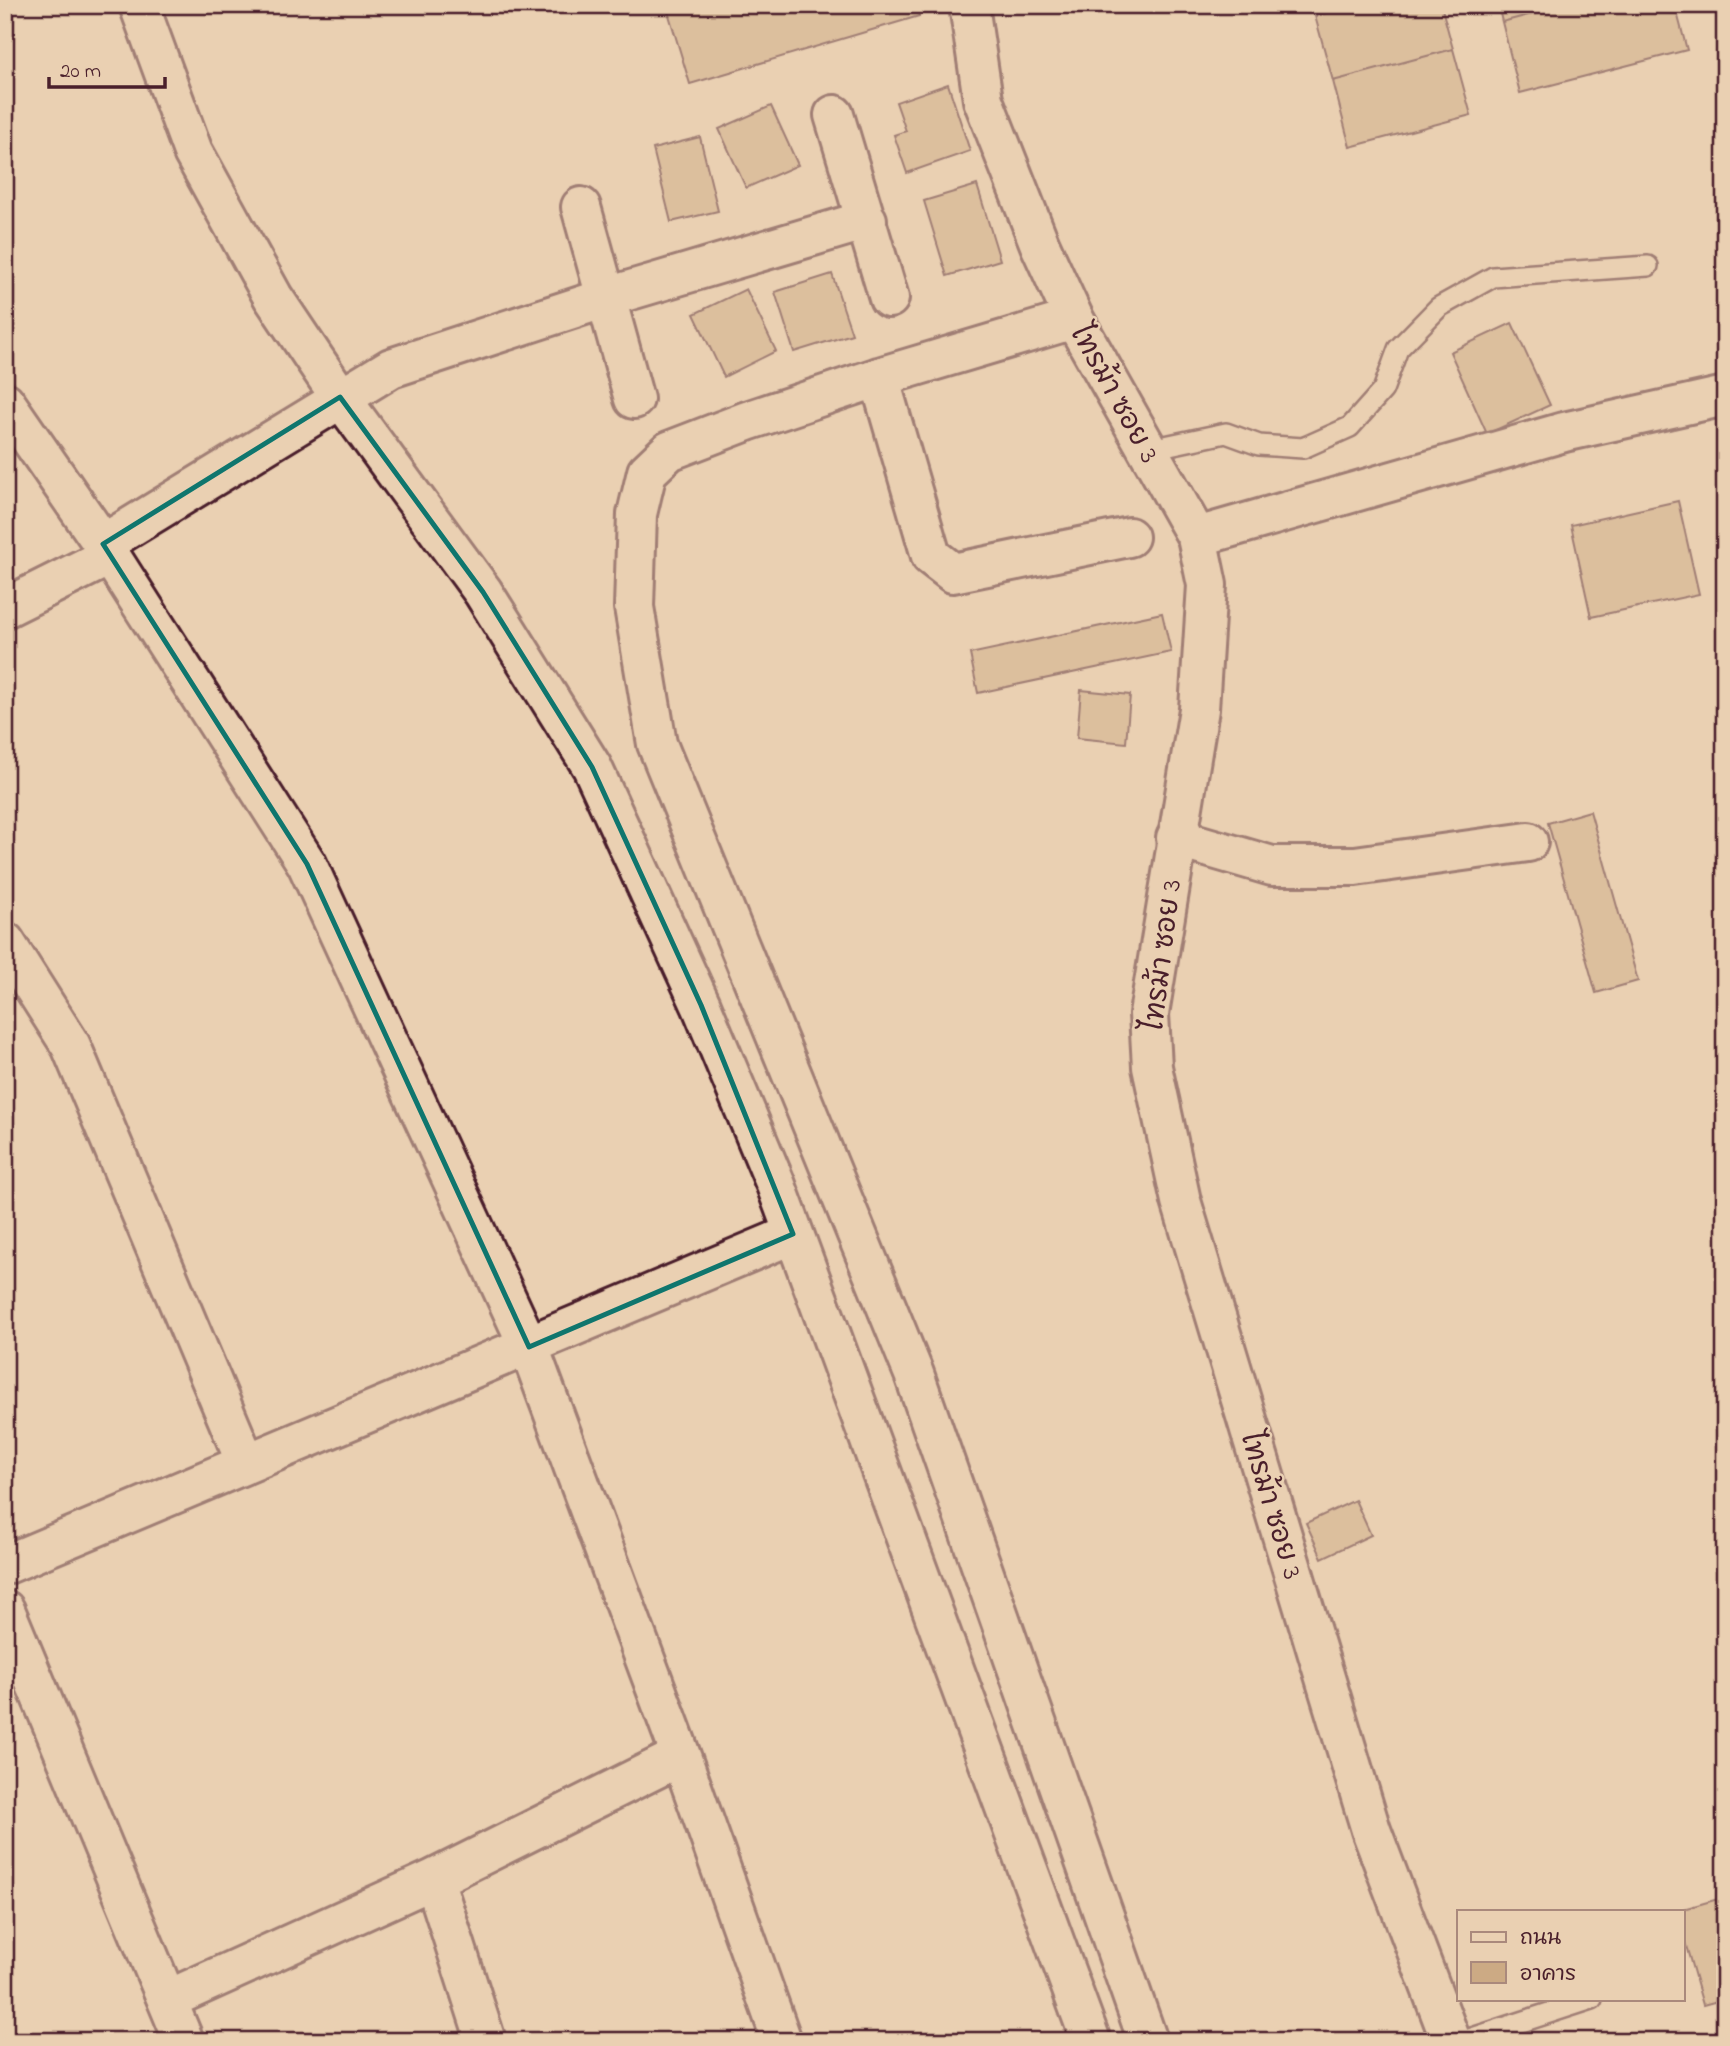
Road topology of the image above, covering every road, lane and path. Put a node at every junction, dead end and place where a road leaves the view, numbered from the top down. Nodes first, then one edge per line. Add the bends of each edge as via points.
1 (139, 5) edge
2 (969, 5) edge
3 (834, 115) dead end
4 (580, 206) dead end
5 (867, 220) junction
6 (1648, 266) dead end
7 (607, 297) junction
8 (889, 298) dead end
9 (1074, 319) junction
10 (879, 377) junction
11 (1725, 396) edge
12 (340, 397) junction
13 (635, 399) dead end
14 (5, 402) edge
15 (1146, 450) junction
16 (1129, 537) dead end
17 (1197, 537) junction
18 (107, 550) junction
19 (5, 608) edge
20 (1176, 838) junction
21 (1528, 842) dead end
22 (5, 942) edge
23 (793, 1234) junction
24 (529, 1347) junction
25 (246, 1463) junction
26 (5, 1565) edge
27 (5, 1610) edge
28 (681, 1756) junction
29 (434, 1879) junction
30 (167, 2000) junction
31 (1589, 2000) edge
32 (184, 2041) edge
33 (486, 2041) edge
34 (782, 2041) edge
35 (1091, 2041) edge
36 (1148, 2041) edge
37 (1451, 2041) edge
38 (1462, 2041) edge

1 - 12 street via 192,152 273,297
2 - 9 street, ไทรม้า ซอย 3 via 992,126
3 - 5 street
4 - 7 street
5 - 7 street
5 - 8 street
6 - 15 lane via 1493,276 1439,307 1398,349 1383,390 1350,427 1303,448 1259,445 1226,432
7 - 12 street via 391,368
7 - 13 street
9 - 10 street
9 - 15 street, ไทรม้า ซอย 3
10 - 16 street via 931,556 953,573
10 - 36 street via 669,451 647,472 634,531 635,607 657,744 914,1374
11 - 17 street via 1564,432
12 - 18 street
12 - 23 street via 483,592 592,767 701,1005
14 - 18 street
15 - 17 street, ไทรม้า ซอย 3
17 - 20 street, ไทรม้า ซอย 3 via 1207,585 1199,709
18 - 19 street
18 - 24 street via 307,864
20 - 21 street via 1272,866 1355,866
20 - 37 street, ไทรม้า ซอย 3 via 1149,1038 1181,1201 1371,1830
22 - 25 street via 71,1046
23 - 24 street
23 - 35 street
24 - 25 street
24 - 28 street
25 - 26 street
27 - 30 street
28 - 29 street
28 - 34 street
29 - 30 street
29 - 33 street
30 - 32 street
31 - 38 lane

